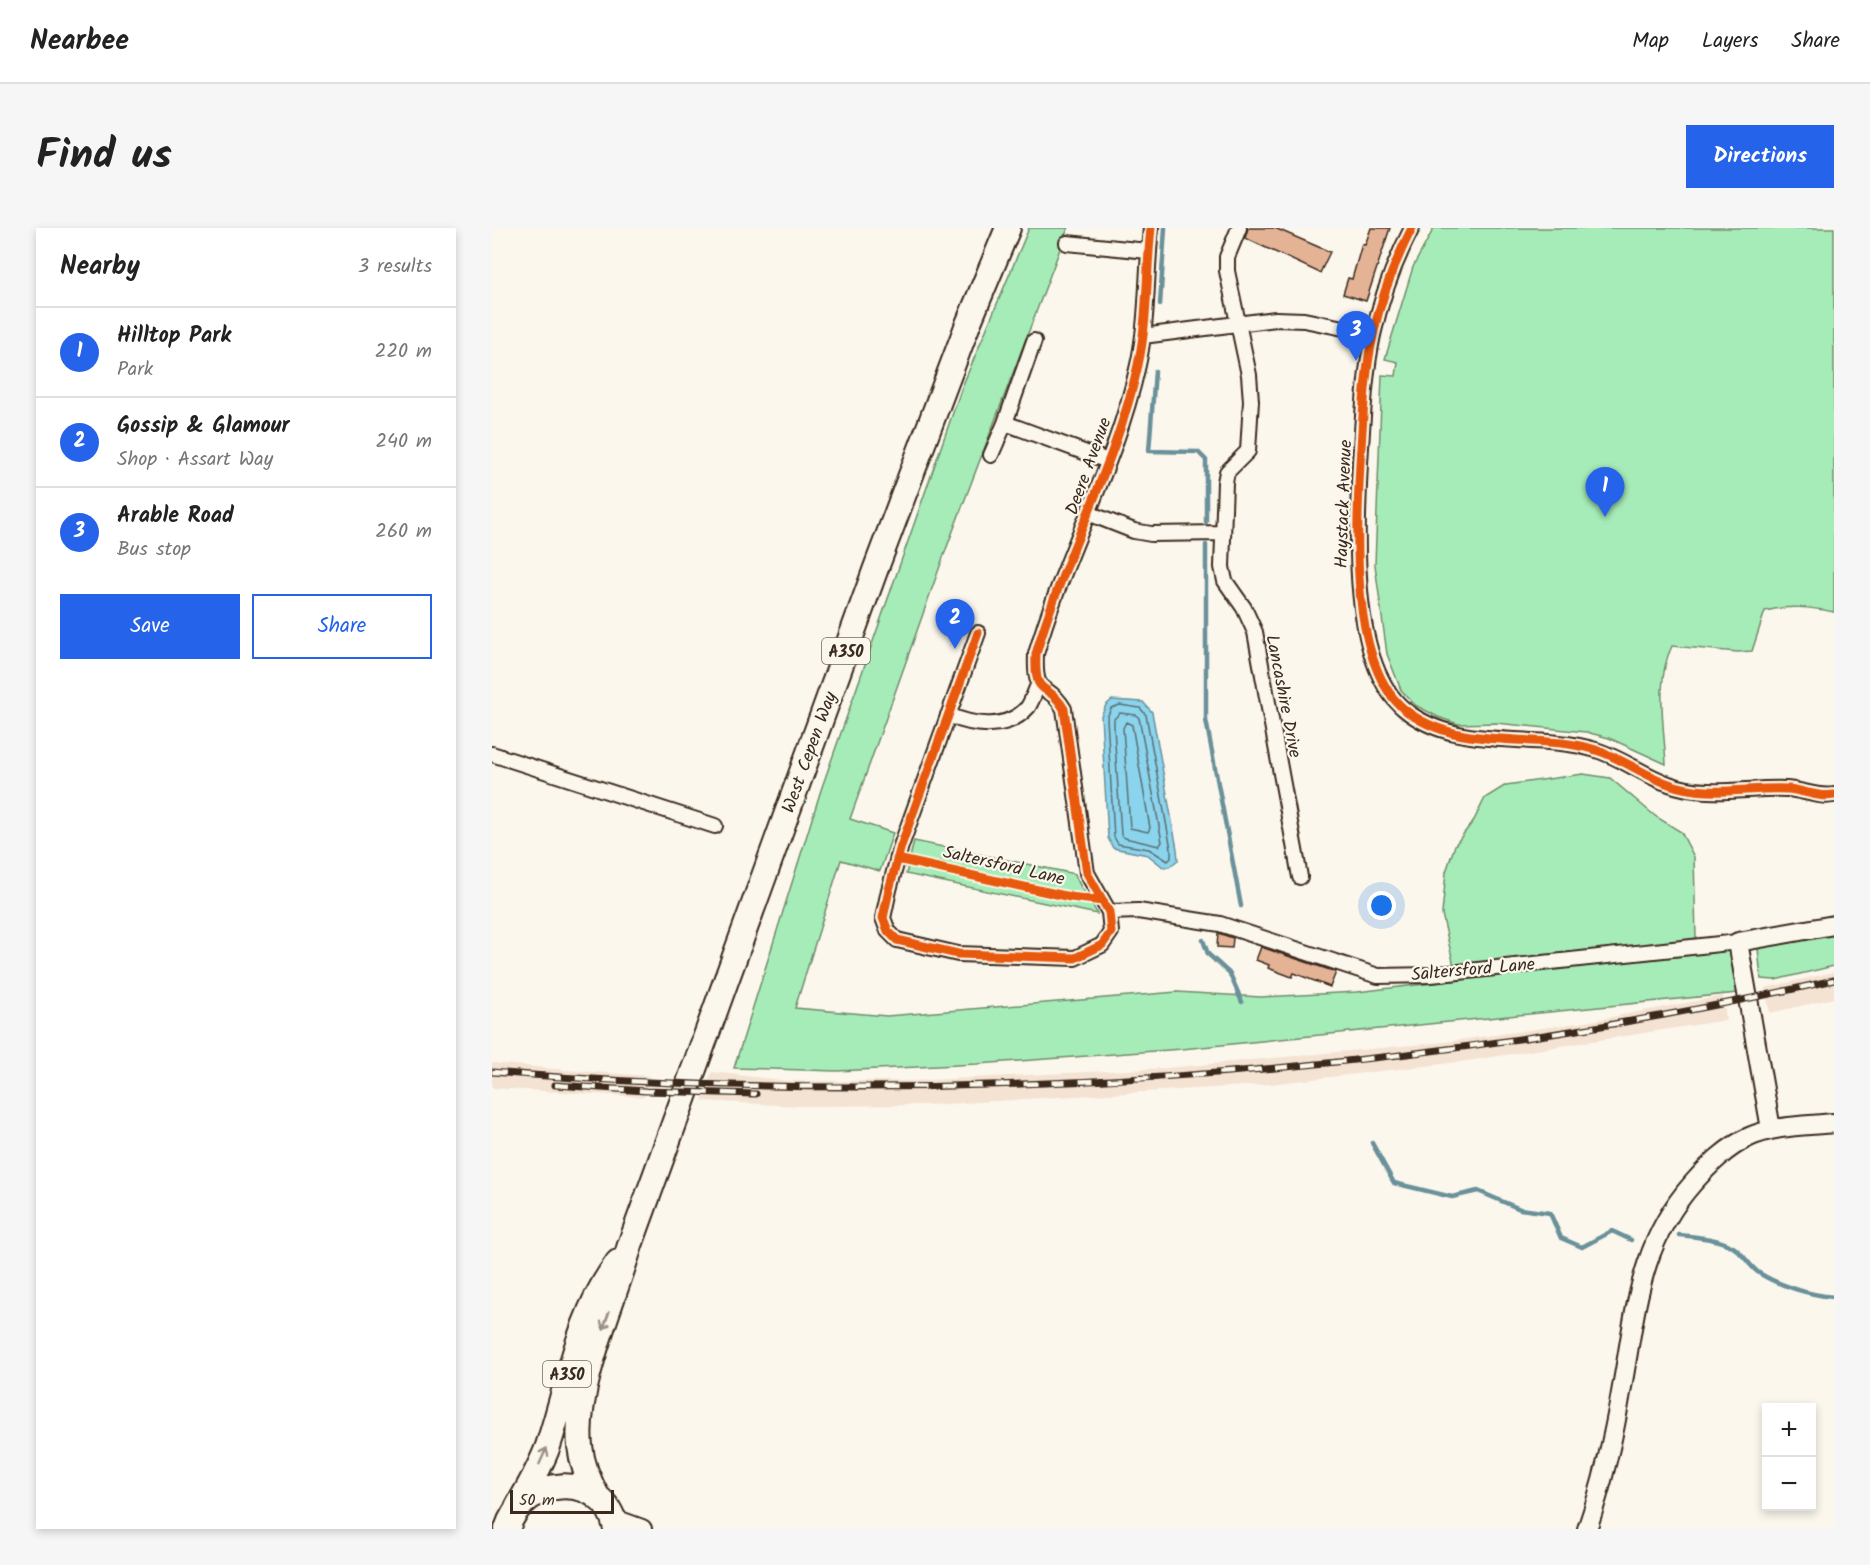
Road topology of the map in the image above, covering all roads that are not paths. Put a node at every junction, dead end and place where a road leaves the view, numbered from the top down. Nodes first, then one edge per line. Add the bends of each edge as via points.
1 (1008, 228) edge
2 (1151, 228) edge
3 (1239, 228) edge
4 (1412, 228) edge
5 (1067, 243) dead end
6 (1148, 250) junction
7 (1238, 324) junction
8 (1373, 333) junction
9 (1143, 336) junction
10 (1034, 341) dead end
11 (1005, 423) junction
12 (991, 455) dead end
13 (1108, 461) junction
14 (1088, 513) junction
15 (1222, 533) junction
16 (978, 633) dead end
17 (1038, 685) junction
18 (948, 715) junction
19 (492, 754) edge
20 (1834, 795) edge
21 (714, 826) dead end
22 (1300, 877) dead end
23 (1109, 912) junction
24 (1834, 925) edge
25 (1738, 942) junction
26 (1834, 1123) edge
27 (1771, 1129) junction
28 (630, 1245) junction
29 (598, 1498) junction
30 (512, 1519) edge
31 (614, 1524) edge
32 (642, 1529) edge
33 (1587, 1529) edge

1 - 28 highway, West Cepen Way / A350 via 876,568
2 - 6 street, Deere Avenue
3 - 7 street, Lancashire Drive via 1227,257
4 - 8 street, Haystack Avenue via 1398,255
5 - 6 street
6 - 9 street, Deere Avenue
7 - 8 street via 1304,320
7 - 9 street
7 - 15 street, Lancashire Drive via 1249,375 1250,445 1245,457 1227,472
8 - 20 street, Haystack Avenue via 1363,406 1356,566 1369,640 1381,681 1403,709 1447,734 1574,745 1618,757 1669,785 1697,790 1789,789
9 - 13 street, Deere Avenue via 1138,366
10 - 11 street
11 - 12 street
11 - 13 street
13 - 14 street, Deere Avenue
14 - 15 street via 1151,534
14 - 17 street, Deere Avenue via 1036,654
15 - 22 street, Lancashire Drive via 1225,581 1244,608 1254,632
16 - 18 street
17 - 18 street via 1029,706 1016,717 976,726
17 - 23 street via 1058,698 1064,709 1087,873
18 - 23 street via 901,846 883,911 885,926 892,936 920,947 958,954 1075,958 1107,939 1112,923
19 - 21 street
23 - 25 street, Saltersford Lane via 1138,911 1220,924 1378,976 1431,975
24 - 25 main road, Saltersford Lane
25 - 27 main road
26 - 27 main road
27 - 33 main road via 1735,1145 1707,1166 1661,1227 1638,1294 1604,1476
28 -> 29 highway, West Cepen Way / A350 via 596,1352 580,1427 584,1467
30 -> 28 highway, West Cepen Way / A350 via 547,1449 571,1363 597,1293
29 - 30 highway via 584,1490 555,1486 528,1496
29 - 31 highway, West Cepen Way
31 - 32 main road

